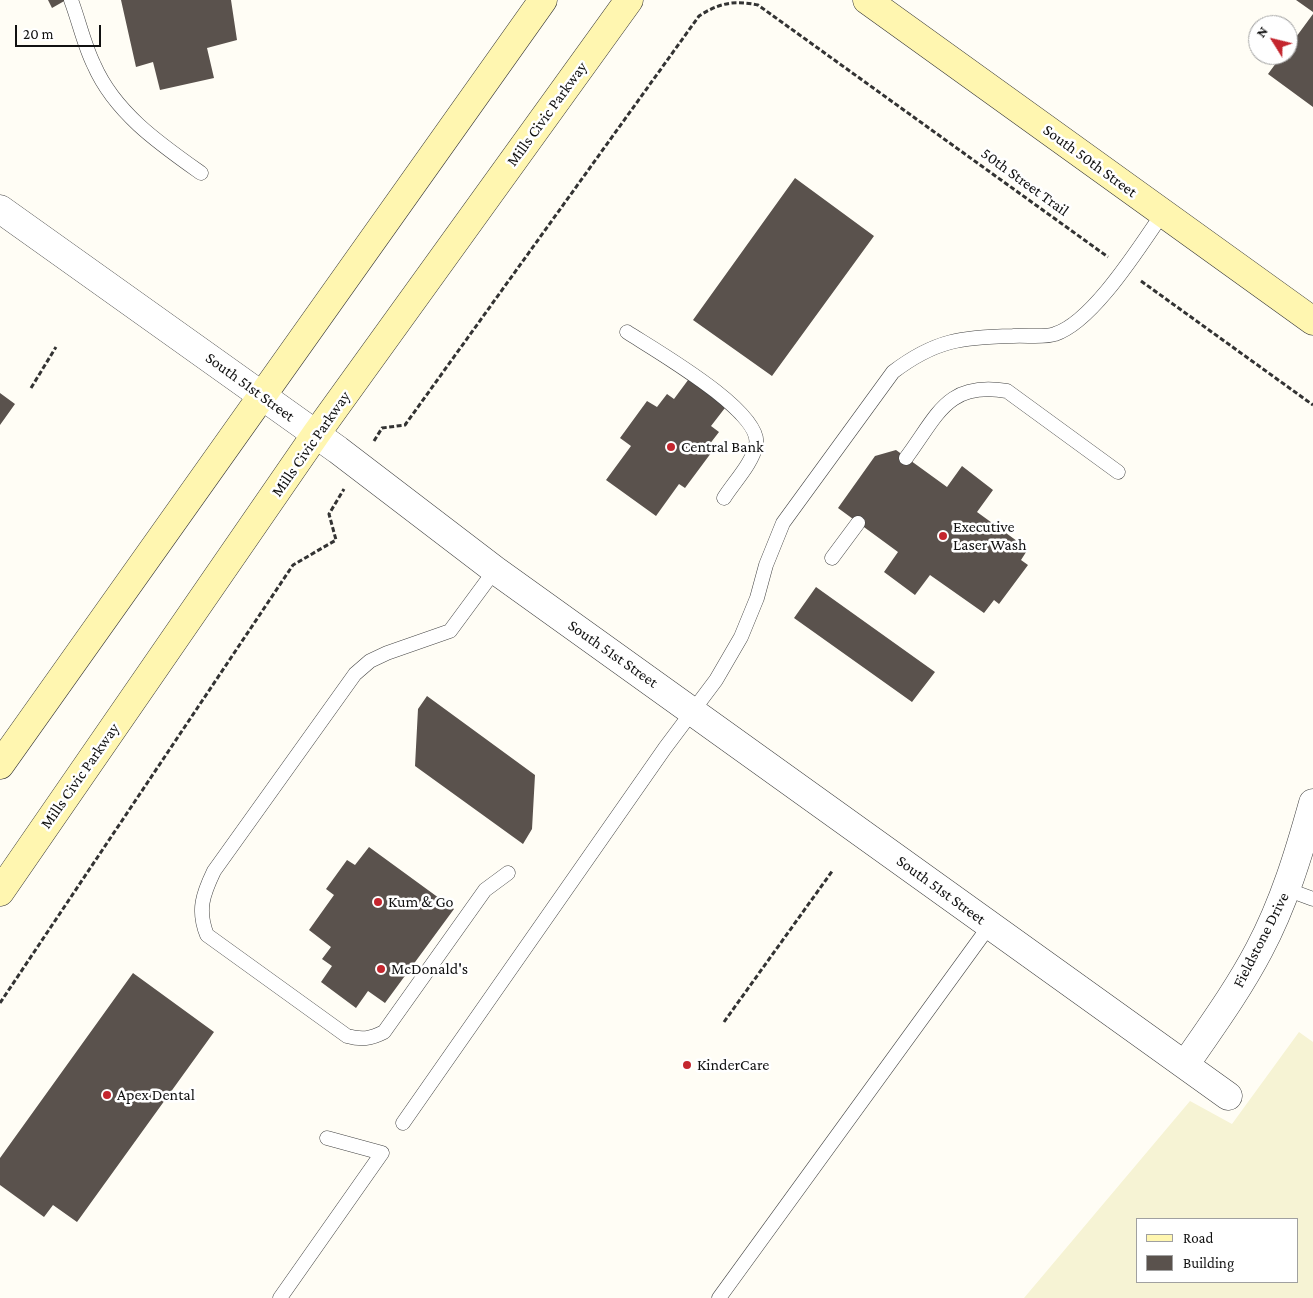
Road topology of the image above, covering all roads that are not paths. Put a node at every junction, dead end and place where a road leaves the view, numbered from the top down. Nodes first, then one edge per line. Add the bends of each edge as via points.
1 (71, 0) edge
2 (543, 0) edge
3 (629, 0) edge
4 (867, 0) edge
5 (201, 173) dead end
6 (0, 209) edge
7 (1163, 213) junction
8 (1313, 321) edge
9 (627, 332) dead end
10 (261, 394) junction
11 (316, 434) junction
12 (906, 458) dead end
13 (1118, 472) dead end
14 (724, 498) dead end
15 (858, 523) dead end
16 (832, 558) dead end
17 (495, 570) junction
18 (693, 711) junction
19 (0, 764) edge
20 (1313, 803) edge
21 (508, 873) dead end
22 (1286, 889) junction
23 (0, 892) edge
24 (1313, 899) edge
25 (990, 925) junction
26 (1184, 1065) junction
27 (1228, 1096) dead end
28 (403, 1123) dead end
29 (328, 1138) dead end
30 (280, 1298) edge
31 (719, 1298) edge

1 - 5 lane via 94,66 107,87 147,133
2 - 10 main road
3 - 11 main road, Mills Civic Parkway
4 - 7 main road, South 50th Street
6 - 10 street, South 51st Street
7 - 8 main road, South 50th Street
7 - 18 lane via 1088,313 1055,334 947,341 916,355 893,372 783,524 741,637
9 - 14 lane via 692,374 748,419 757,444
10 - 11 street, South 51st Street
10 - 19 main road
11 - 17 street, South 51st Street
11 - 23 main road, Mills Civic Parkway
12 - 13 lane via 945,406 958,395 971,389 989,388 1007,390
15 - 16 lane
17 - 18 street, South 51st Street
17 - 21 lane via 450,631 387,653 355,674 214,871 201,903 203,925 207,935 347,1036 360,1040 384,1032 485,890
18 - 25 street, South 51st Street
18 - 28 lane
20 - 22 street, Fieldstone Drive
22 - 24 lane
22 - 26 street, Fieldstone Drive via 1260,949 1229,1001
25 - 26 street, South 51st Street
25 - 31 lane
26 - 27 street, South 51st Street
29 - 30 lane via 382,1152

